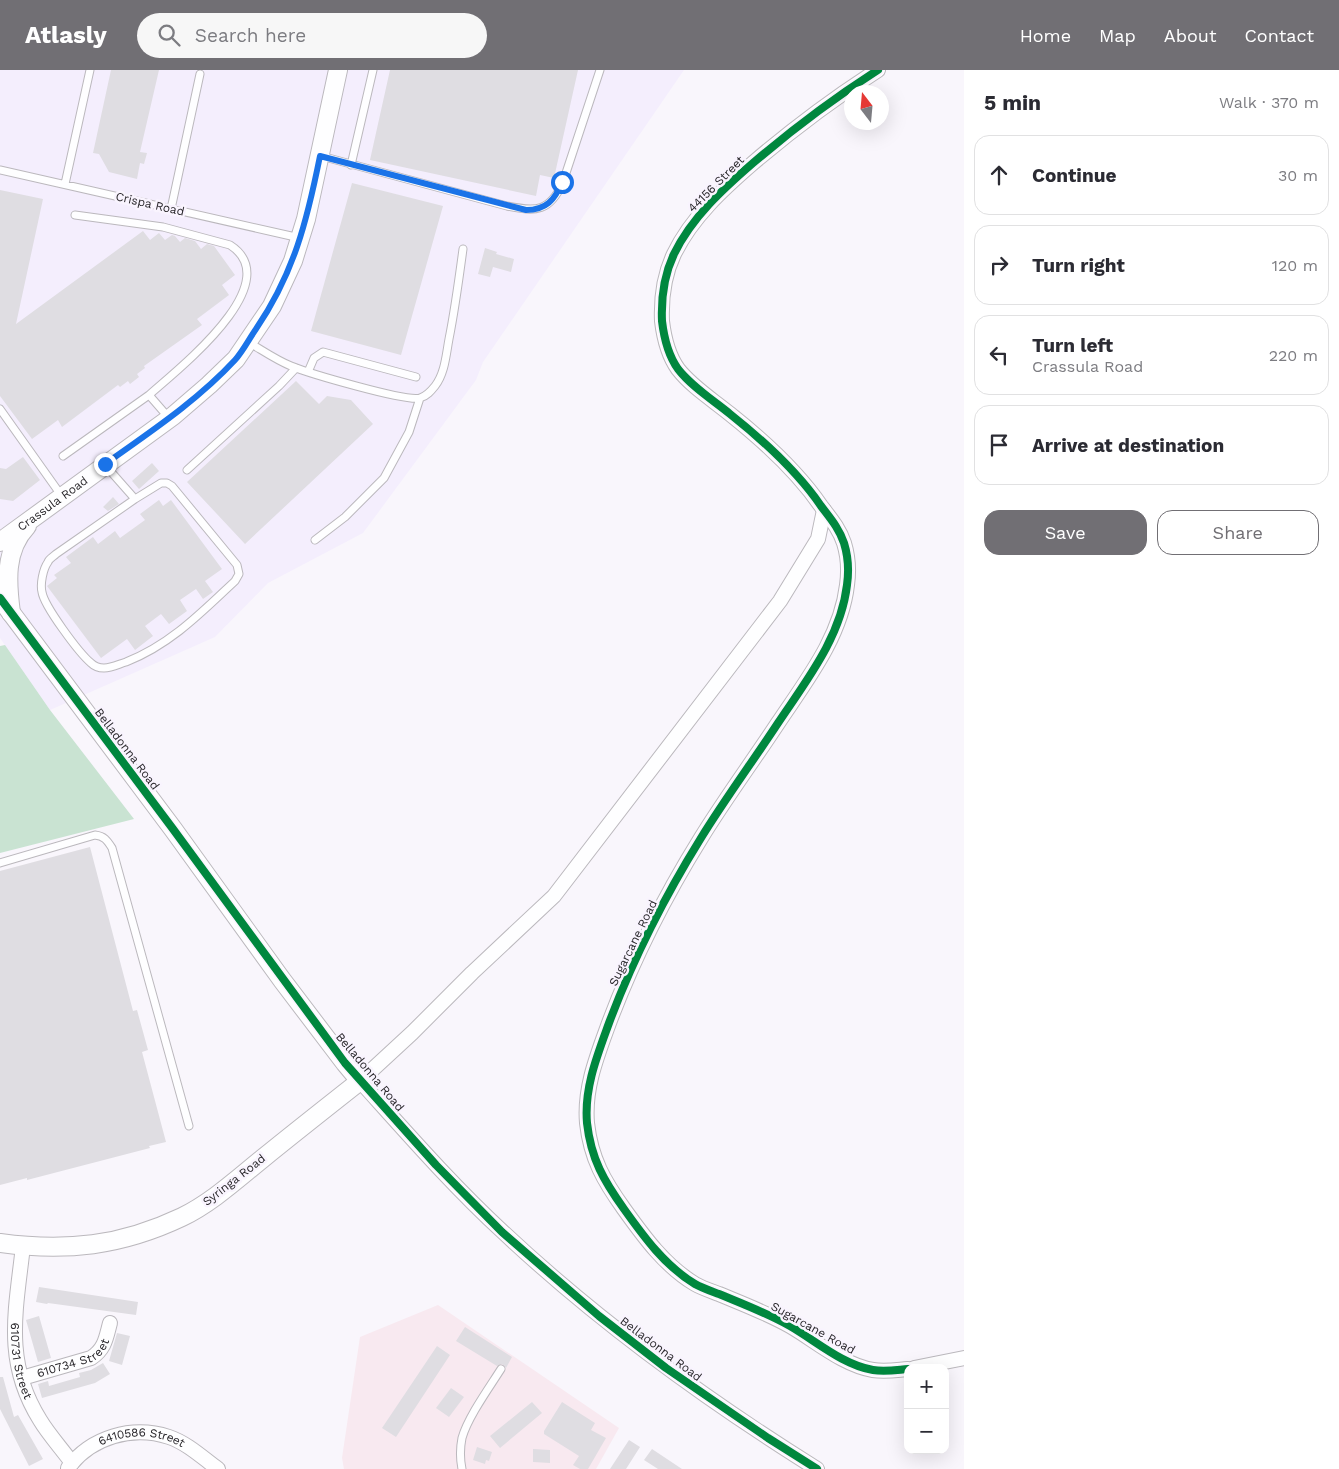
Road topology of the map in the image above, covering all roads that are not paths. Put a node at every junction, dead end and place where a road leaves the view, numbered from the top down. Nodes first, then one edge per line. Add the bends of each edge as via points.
1 (90, 70) edge
2 (338, 70) edge
3 (373, 70) edge
4 (600, 70) edge
5 (878, 70) edge
6 (200, 74) dead end
7 (320, 156) junction
8 (351, 165) junction
9 (0, 170) edge
10 (64, 184) junction
11 (171, 209) junction
12 (75, 215) dead end
13 (300, 238) junction
14 (463, 249) dead end
15 (248, 342) junction
16 (296, 368) junction
17 (308, 372) junction
18 (416, 376) dead end
19 (149, 395) junction
20 (420, 398) junction
21 (0, 408) edge
22 (169, 419) junction
23 (743, 424) joint
24 (63, 456) dead end
25 (105, 464) junction
26 (187, 470) dead end
27 (62, 496) junction
28 (135, 500) junction
29 (824, 510) junction
30 (31, 518) junction
31 (0, 530) edge
32 (315, 540) dead end
33 (0, 542) edge
34 (6, 608) edge
35 (0, 862) edge
36 (360, 1081) junction
37 (189, 1126) dead end
38 (0, 1243) edge
39 (23, 1246) junction
40 (110, 1323) dead end
41 (964, 1358) edge
42 (934, 1364) edge
43 (904, 1369) edge
44 (501, 1370) dead end
45 (22, 1378) junction
46 (70, 1466) edge
47 (218, 1469) edge
48 (462, 1469) edge
49 (816, 1469) edge

1 - 10 lane
2 - 7 street, Crassula Road
3 - 8 lane
4 - 8 lane via 560,188 543,208 526,210 507,206
5 - 23 street, 44156 Street via 801,123 735,178 688,230 668,267 662,308 668,350 677,368 690,382
6 - 11 lane
7 - 8 lane
7 - 13 street, Crassula Road
9 - 10 lane, Crispa Road
10 - 11 lane, Crispa Road
11 - 13 lane, Crispa Road
12 - 19 lane via 163,226 230,245 246,262 247,278 233,312 202,348
13 - 15 street, Crassula Road via 272,306
14 - 20 lane via 444,366 436,384
15 - 16 lane
15 - 22 street, Crassula Road via 216,379
16 - 17 lane
16 - 26 lane
17 - 18 lane via 314,358 323,352
17 - 20 lane via 397,396
19 - 22 lane
19 - 24 lane
20 - 32 lane via 409,432 384,478 345,517
21 - 27 lane
22 - 25 street, Crassula Road
23 - 29 street, Sugarcane Road via 809,488
25 - 27 street, Crassula Road
25 - 28 lane
27 - 30 street, Crassula Road
28 - 28 lane via 161,483 172,486 237,565 239,574 236,581 169,640 124,663 97,668 83,655 47,606 41,584 47,562
29 - 36 street via 818,539 780,601 554,896
29 - 43 street, Sugarcane Road via 844,544 849,567 838,624 815,666 702,837 659,913 623,988 592,1072 587,1121 596,1162 605,1182 649,1243 697,1286 774,1317 869,1370
30 - 31 street
30 - 33 street, Crassula Road
30 - 34 street via 9,561
34 - 36 street, Belladonna Road via 173,829 344,1064
35 - 37 lane via 95,836 107,840 112,848
36 - 39 street, Syringa Road via 212,1199 183,1217 121,1240 61,1248
36 - 49 street, Belladonna Road via 502,1232 599,1316 666,1368
38 - 39 street, Syringa Road
39 - 45 street, 610731 Street via 14,1332 16,1360
40 - 45 street, 610734 Street via 104,1345 91,1358
41 - 42 street
44 - 48 lane via 462,1437
45 - 46 street, 610731 Street via 40,1420
46 - 47 street, 6410586 Street via 99,1442 132,1433 169,1437

